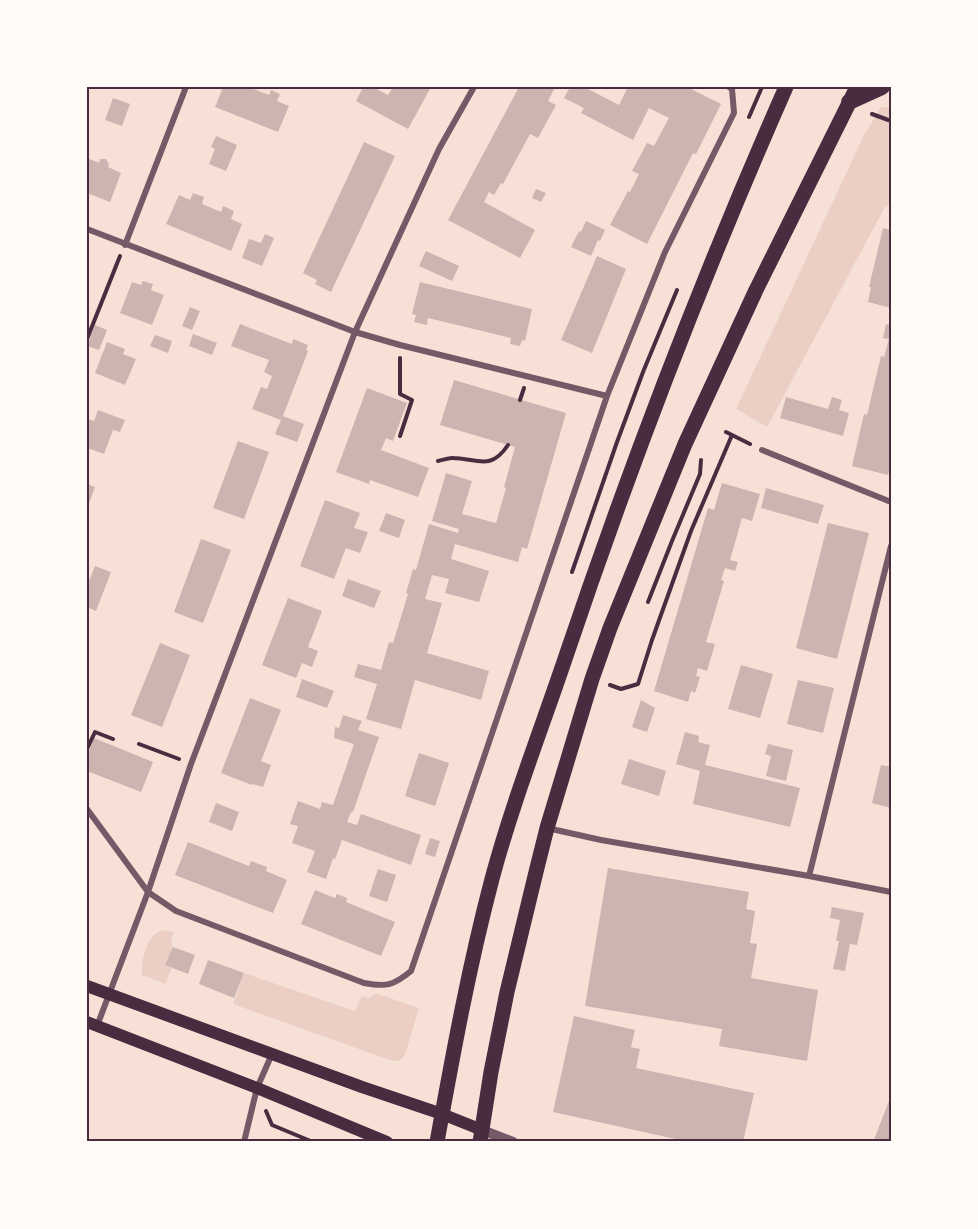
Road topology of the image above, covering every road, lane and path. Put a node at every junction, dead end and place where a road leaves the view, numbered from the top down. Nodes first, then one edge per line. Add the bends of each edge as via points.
1 (186, 87) edge
2 (474, 87) edge
3 (786, 87) edge
4 (882, 87) edge
5 (731, 88) edge
6 (853, 95) edge
7 (868, 112) dead end
8 (891, 121) edge
9 (87, 229) edge
10 (125, 245) junction
11 (355, 332) junction
12 (87, 339) edge
13 (400, 345) junction
14 (607, 396) junction
15 (726, 432) dead end
16 (732, 435) junction
17 (400, 436) dead end
18 (508, 445) dead end
19 (701, 450) dead end
20 (762, 450) joint
21 (438, 461) dead end
22 (891, 502) edge
23 (891, 546) edge
24 (648, 602) dead end
25 (592, 679) junction
26 (113, 739) dead end
27 (140, 744) dead end
28 (87, 749) edge
29 (191, 764) junction
30 (87, 809) edge
31 (547, 828) junction
32 (809, 876) junction
33 (148, 892) junction
34 (891, 892) edge
35 (87, 986) edge
36 (109, 994) junction
37 (92, 1024) edge
38 (272, 1054) junction
39 (257, 1088) junction
40 (442, 1114) junction
41 (272, 1125) dead end
42 (481, 1136) edge
43 (244, 1142) edge
44 (313, 1142) edge
45 (387, 1142) edge
46 (437, 1142) edge
47 (513, 1142) edge

1 - 10 street
2 - 11 street via 440,149
3 - 40 main road via 675,355 528,767 493,877
4 - 6 highway
5 - 14 street via 734,112 665,252
6 - 25 main road via 713,382
7 - 8 path
9 - 10 street
10 - 11 street
10 - 12 path
11 - 13 street
11 - 29 street
13 - 14 street
13 - 17 path via 400,394 412,400
14 - 33 street via 411,971 383,986 364,983 176,911
15 - 16 path
16 - 20 path
16 - 25 path via 691,531 638,684 621,689
18 - 21 path via 501,456 480,463 450,458
19 - 24 path via 700,474
20 - 22 street
23 - 32 street
25 - 31 main road
26 - 28 path via 95,732
27 - 29 path
29 - 33 street
30 - 33 street
31 - 32 street
31 - 42 main road via 507,992
32 - 34 street
33 - 36 street
35 - 36 main road
36 - 37 street
36 - 38 main road
37 - 39 main road
38 - 39 street
38 - 40 main road
39 - 43 street
39 - 45 main road
40 - 42 main road
40 - 46 main road
41 - 44 path
42 - 47 street

